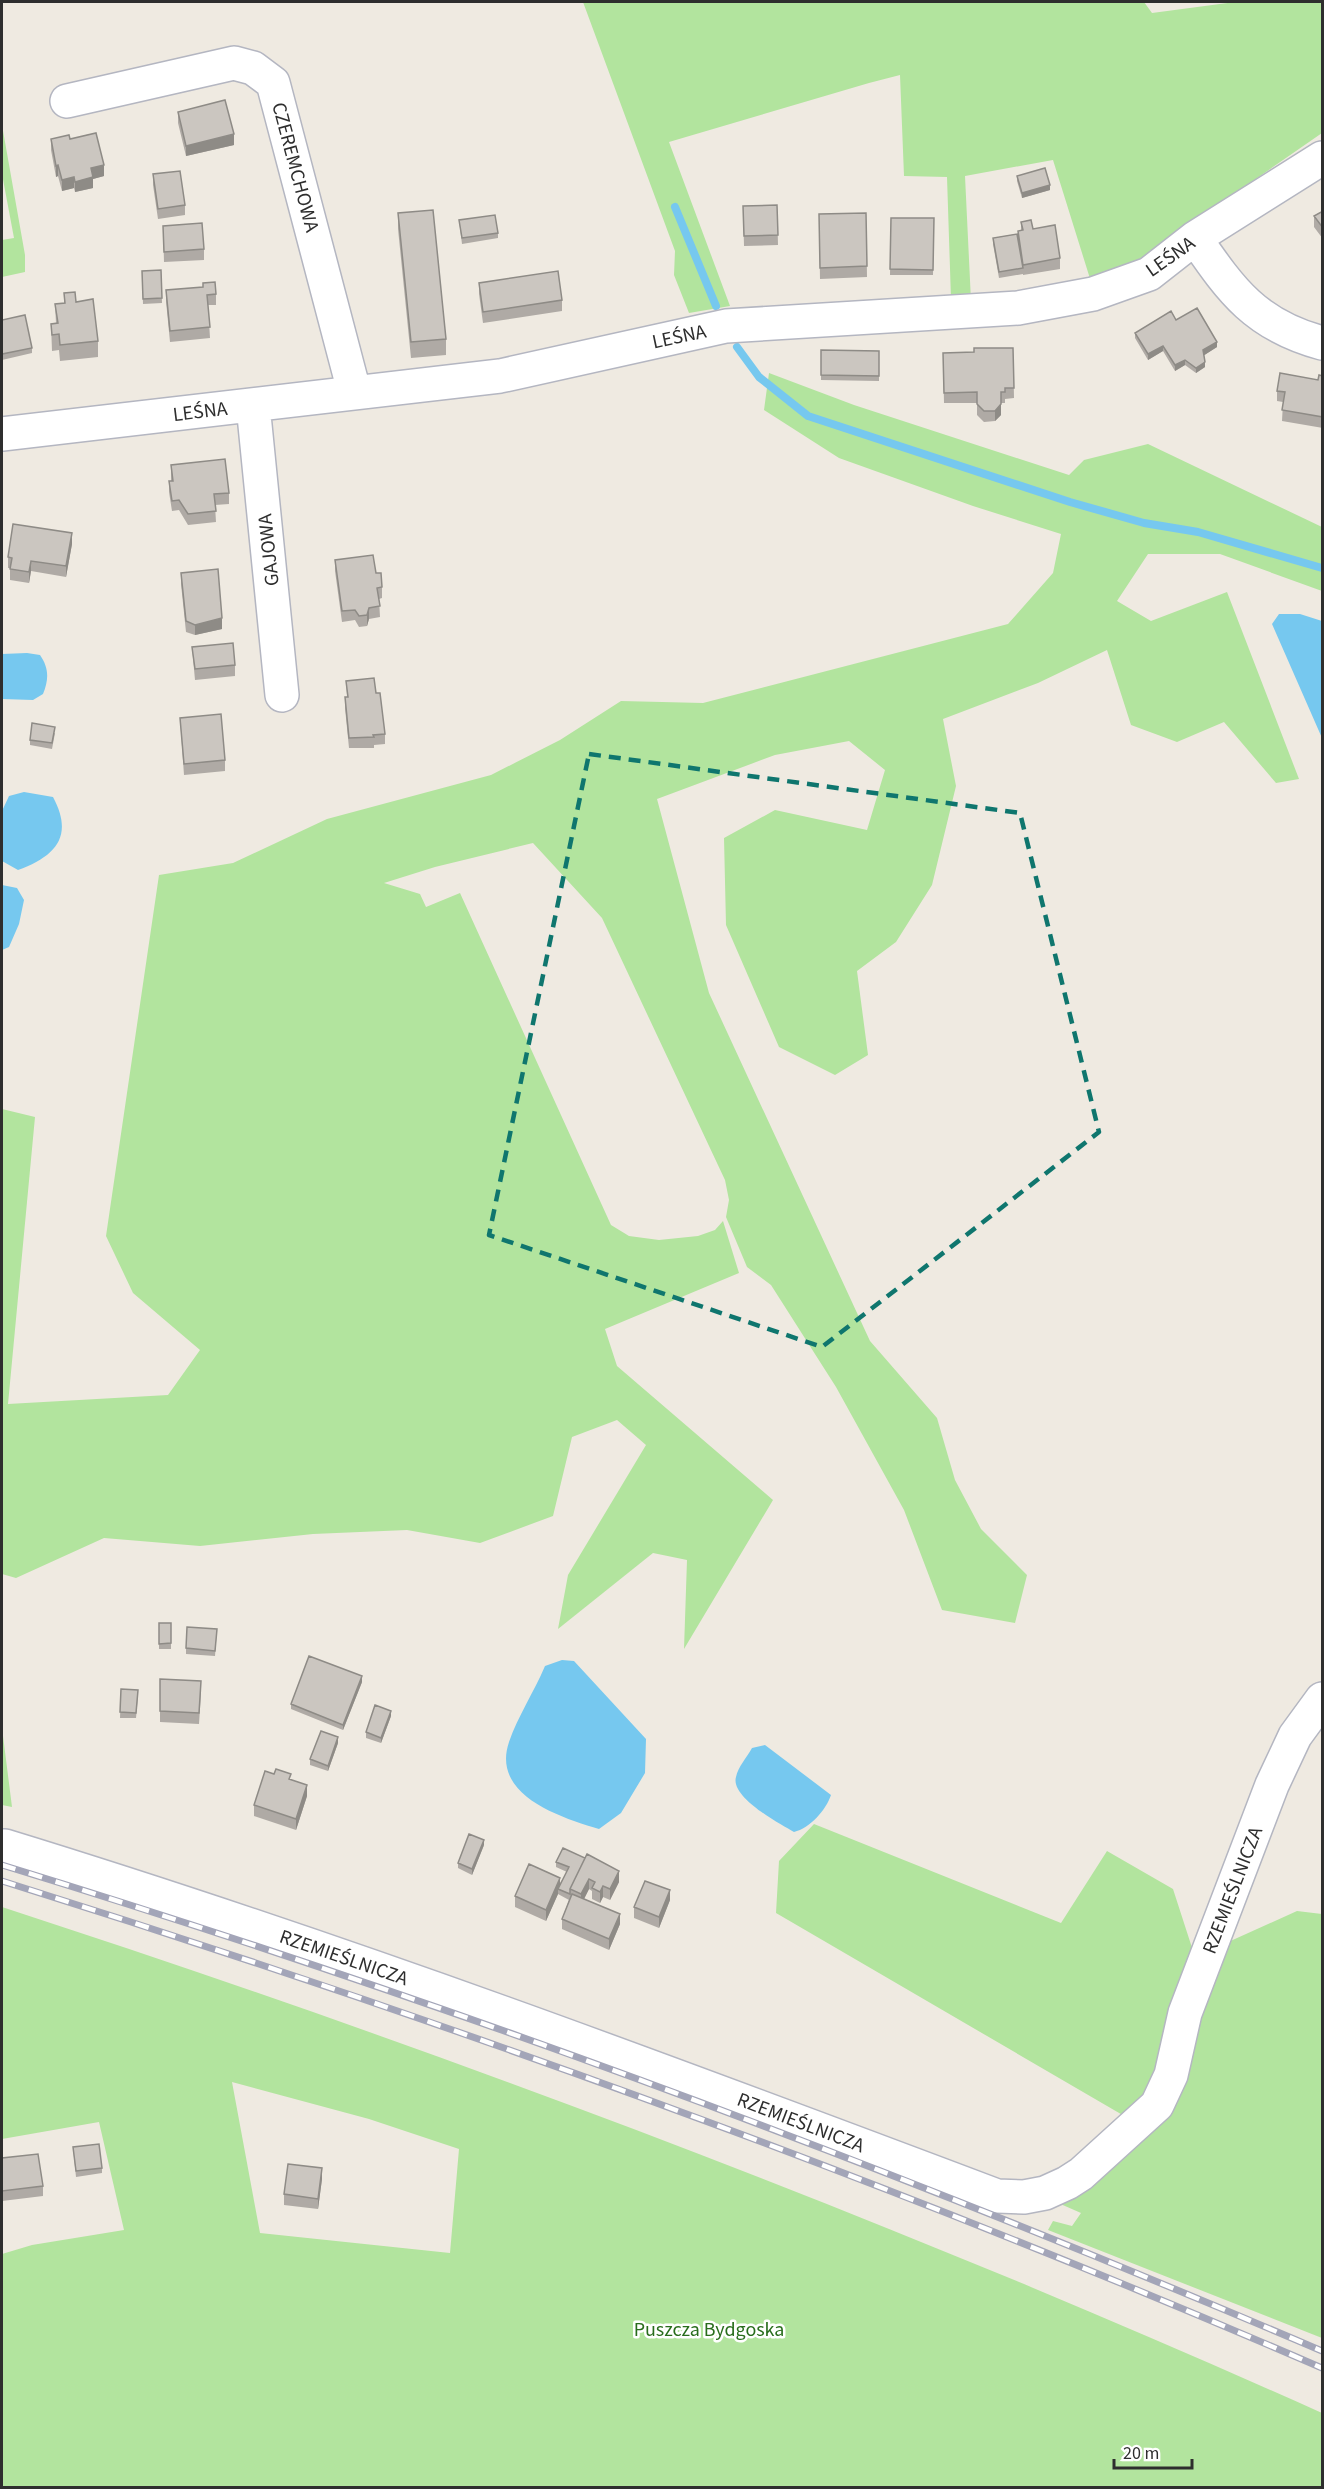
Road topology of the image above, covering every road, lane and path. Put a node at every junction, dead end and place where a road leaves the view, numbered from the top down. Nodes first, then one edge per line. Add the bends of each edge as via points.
1 (67, 101) dead end
2 (1323, 158) edge
3 (1196, 238) junction
4 (1323, 343) edge
5 (354, 391) junction
6 (253, 405) junction
7 (2, 434) edge
8 (282, 695) dead end
9 (1323, 1699) edge
10 (5, 1846) dead end

1 - 5 street, CZEREMCHOWA via 234,63 253,69 273,83
2 - 3 street, LEŚNA
3 - 4 street via 1233,292 1261,316 1291,333
3 - 5 street, LEŚNA via 1149,274 1061,301 1018,308 726,327 500,376
5 - 6 street, LEŚNA
6 - 7 street, LEŚNA
6 - 8 street, GAJOWA
9 - 10 street, RZEMIEŚLNICZA via 1295,1736 1272,1785 1185,2013 1171,2075 1157,2105 1081,2174 1046,2193 1024,2197 997,2196 585,2040 194,1904

